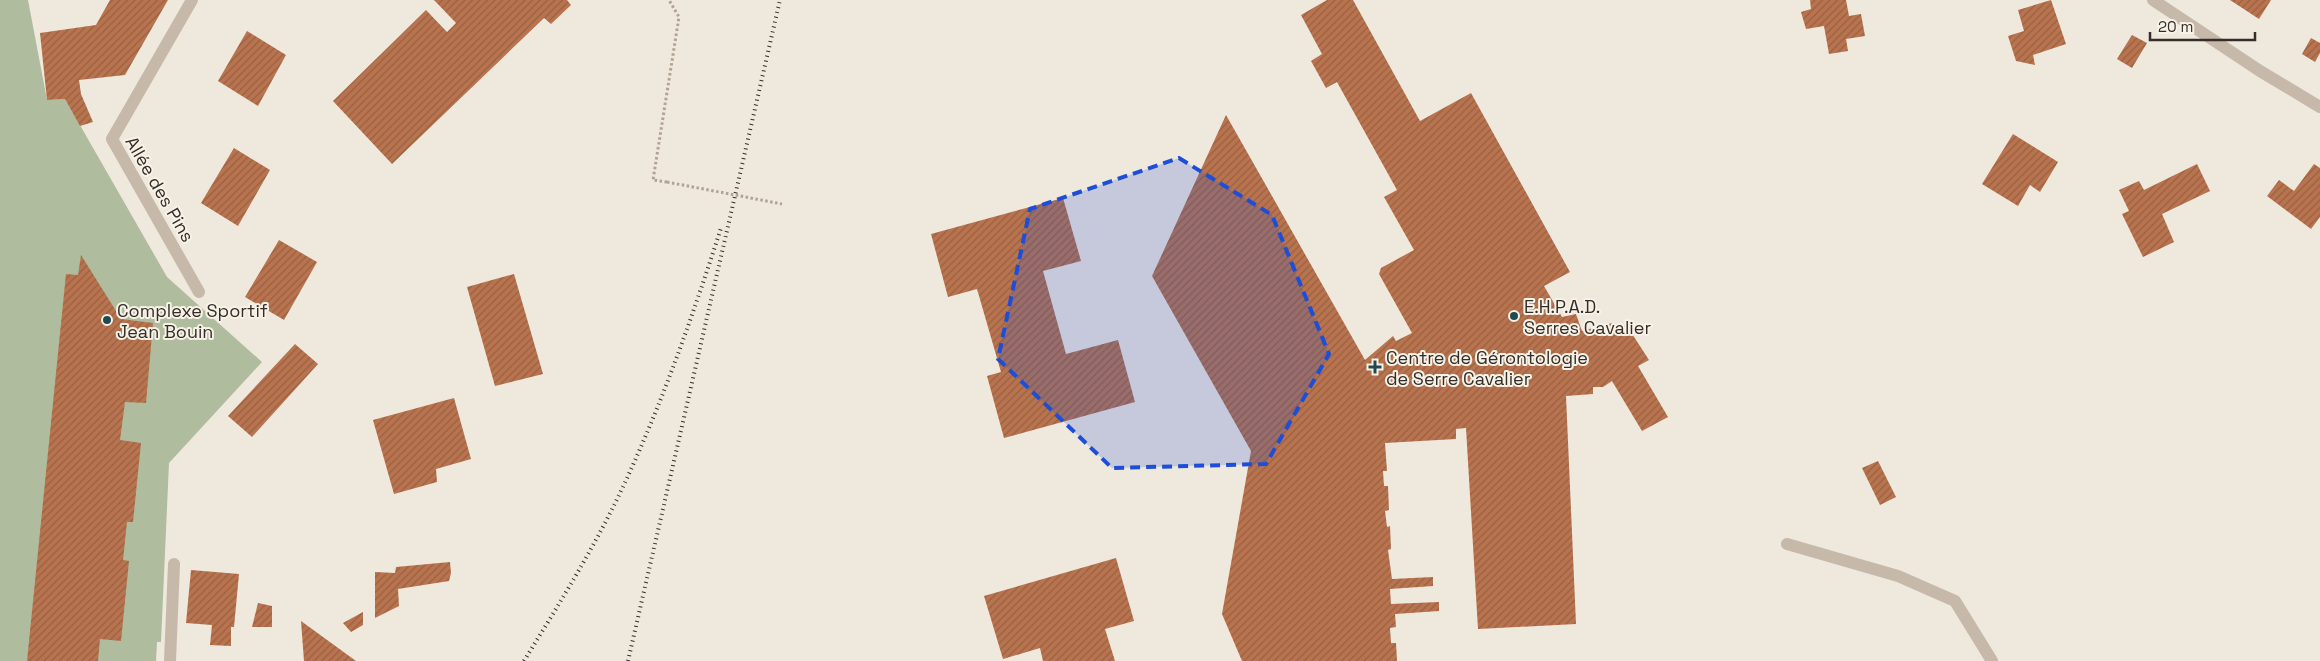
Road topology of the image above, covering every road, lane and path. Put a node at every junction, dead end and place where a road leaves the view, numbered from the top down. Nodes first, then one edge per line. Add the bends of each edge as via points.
1 (192, 0) edge
2 (669, 0) edge
3 (2153, 0) edge
4 (2320, 107) edge
5 (782, 204) dead end
6 (199, 292) dead end
7 (1787, 544) dead end
8 (174, 564) dead end
9 (170, 661) edge
10 (1992, 661) edge

1 - 6 street, Allée des Pins via 112,139
2 - 5 path, bridge via 679,17 653,180
3 - 4 street
7 - 10 street via 1898,576 1955,601
8 - 9 street

